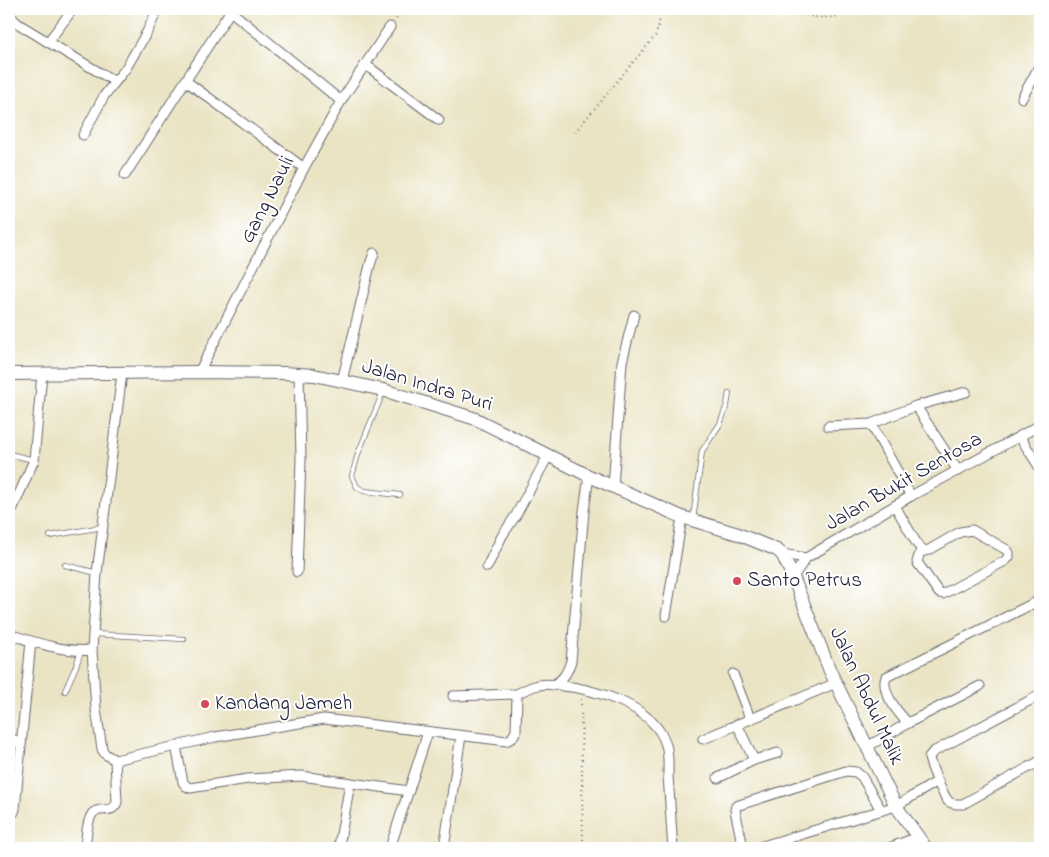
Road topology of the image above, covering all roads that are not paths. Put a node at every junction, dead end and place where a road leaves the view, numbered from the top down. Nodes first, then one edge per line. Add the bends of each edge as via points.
1 (73, 9) edge
2 (158, 9) edge
3 (229, 10) edge
4 (9, 16) edge
5 (390, 28) road end
6 (48, 42) junction
7 (366, 65) junction
8 (1040, 65) edge
9 (114, 81) junction
10 (186, 81) junction
11 (1022, 98) dead end
12 (341, 101) junction
13 (438, 120) dead end
14 (84, 135) dead end
15 (304, 168) junction
16 (125, 175) dead end
17 (374, 253) dead end
18 (634, 315) dead end
19 (199, 372) junction
20 (122, 373) junction
21 (9, 374) edge
22 (42, 374) junction
23 (299, 374) junction
24 (342, 381) junction
25 (383, 390) junction
26 (966, 392) dead end
27 (728, 393) dead end
28 (916, 406) junction
29 (872, 424) junction
30 (828, 426) dead end
31 (1040, 426) edge
32 (1020, 437) junction
33 (10, 454) edge
34 (548, 456) junction
35 (9, 460) edge
36 (34, 460) junction
37 (1040, 468) edge
38 (958, 471) junction
39 (589, 476) junction
40 (613, 487) junction
41 (400, 495) dead end
42 (911, 496) junction
43 (895, 506) junction
44 (9, 518) edge
45 (688, 518) junction
46 (103, 527) junction
47 (50, 536) dead end
48 (921, 549) junction
49 (782, 554) junction
50 (806, 558) junction
51 (65, 564) dead end
52 (486, 567) dead end
53 (297, 572) dead end
54 (97, 573) junction
55 (793, 578) junction
56 (1040, 600) edge
57 (666, 616) dead end
58 (9, 634) edge
59 (94, 634) junction
60 (184, 639) dead end
61 (31, 642) junction
62 (92, 650) junction
63 (81, 651) junction
64 (733, 674) dead end
65 (836, 683) junction
66 (553, 685) junction
67 (980, 686) dead end
68 (65, 691) dead end
69 (517, 694) junction
70 (1040, 695) edge
71 (453, 696) dead end
72 (750, 718) junction
73 (737, 724) junction
74 (908, 724) junction
75 (428, 732) junction
76 (9, 736) edge
77 (461, 736) junction
78 (703, 739) dead end
79 (21, 744) junction
80 (176, 746) junction
81 (867, 748) junction
82 (778, 753) dead end
83 (115, 760) junction
84 (754, 760) junction
85 (1040, 761) edge
86 (718, 778) dead end
87 (938, 781) junction
88 (350, 783) junction
89 (409, 791) junction
90 (896, 806) junction
91 (881, 810) junction
92 (9, 813) edge
93 (918, 837) junction
94 (339, 846) dead end
95 (85, 848) edge
96 (390, 848) edge
97 (444, 848) edge
98 (673, 848) edge
99 (743, 848) edge
100 (756, 848) edge
101 (889, 848) edge
102 (926, 848) edge

1 - 6 street
2 - 9 street via 130,61
3 - 10 street
3 - 12 street
4 - 6 street
5 - 7 street, Gang Nauli
6 - 9 street
7 - 12 street, Gang Nauli
7 - 13 street
8 - 11 street
9 - 14 street
10 - 15 street
10 - 16 street
12 - 15 street, Gang Nauli
15 - 19 street, Gang Nauli
17 - 24 street
18 - 40 street via 622,362
19 - 20 street, Jalan Indra Puri
19 - 23 street, Jalan Indra Puri
20 - 22 street, Jalan Indra Puri
20 - 46 street
21 - 22 street, Jalan Indra Puri
22 - 36 street
23 - 24 street, Jalan Indra Puri
23 - 53 street via 301,460
24 - 25 street, Jalan Indra Puri
25 - 34 street, Jalan Indra Puri via 476,419
25 - 41 lane via 352,476 357,487 364,491
26 - 28 street
27 - 45 lane via 720,424 702,450
28 - 29 street
28 - 38 street
29 - 30 street
29 - 42 street
31 - 32 street, Jalan Bukit Sentosa
32 - 37 street
32 - 38 street, Jalan Bukit Sentosa
33 - 35 lane
33 - 36 lane
34 - 39 street, Jalan Indra Puri
34 - 52 street
36 - 44 street
38 - 42 street, Jalan Bukit Sentosa
39 - 40 street, Jalan Indra Puri
39 - 66 street via 571,661 562,680
40 - 45 street, Jalan Indra Puri
42 - 43 street, Jalan Bukit Sentosa
43 - 48 street
43 - 50 street, Jalan Bukit Sentosa
45 - 49 street, Jalan Indra Puri via 738,534
45 - 57 street
46 - 47 lane
46 - 54 street
48 - 48 street via 917,562 943,594 1009,556 1007,550 972,530 960,532 929,550
49 - 50 street, Jalan Indra Puri
49 - 55 street, Jalan Abdul Malik
50 - 55 street, Jalan Bukit Sentosa
51 - 54 lane
54 - 59 street
55 - 65 street, Jalan Abdul Malik
56 - 74 street via 886,677 886,689 896,710
58 - 61 street
59 - 60 lane
59 - 62 street
61 - 63 street
61 - 79 street
62 - 63 street
62 - 83 street via 102,749
63 - 68 lane
64 - 72 street
65 - 72 street
65 - 81 street, Jalan Abdul Malik
66 - 69 street via 531,686
66 - 98 street via 581,689 629,706 654,725 666,746
67 - 74 street
69 - 71 street
69 - 77 street via 516,731 512,738 506,741
70 - 87 street via 934,752 929,757 930,765
72 - 73 street
73 - 78 street
73 - 84 street
74 - 81 street
75 - 77 street
75 - 80 street via 324,719
75 - 89 street
76 - 79 street
77 - 97 street
79 - 92 street via 15,809
80 - 83 street
80 - 88 street via 183,782 190,788 248,779 301,776
81 - 90 street, Jalan Abdul Malik
82 - 84 street
83 - 95 street via 116,806 93,813
84 - 86 street
85 - 87 street via 963,804 948,800
87 - 90 street
88 - 89 street
88 - 94 street
89 - 96 street
90 - 91 street
90 - 93 street, Jalan Abdul Malik
91 - 99 street via 862,777 856,772 846,771 736,806
91 - 100 street
93 - 101 street
93 - 102 street, Jalan Abdul Malik

